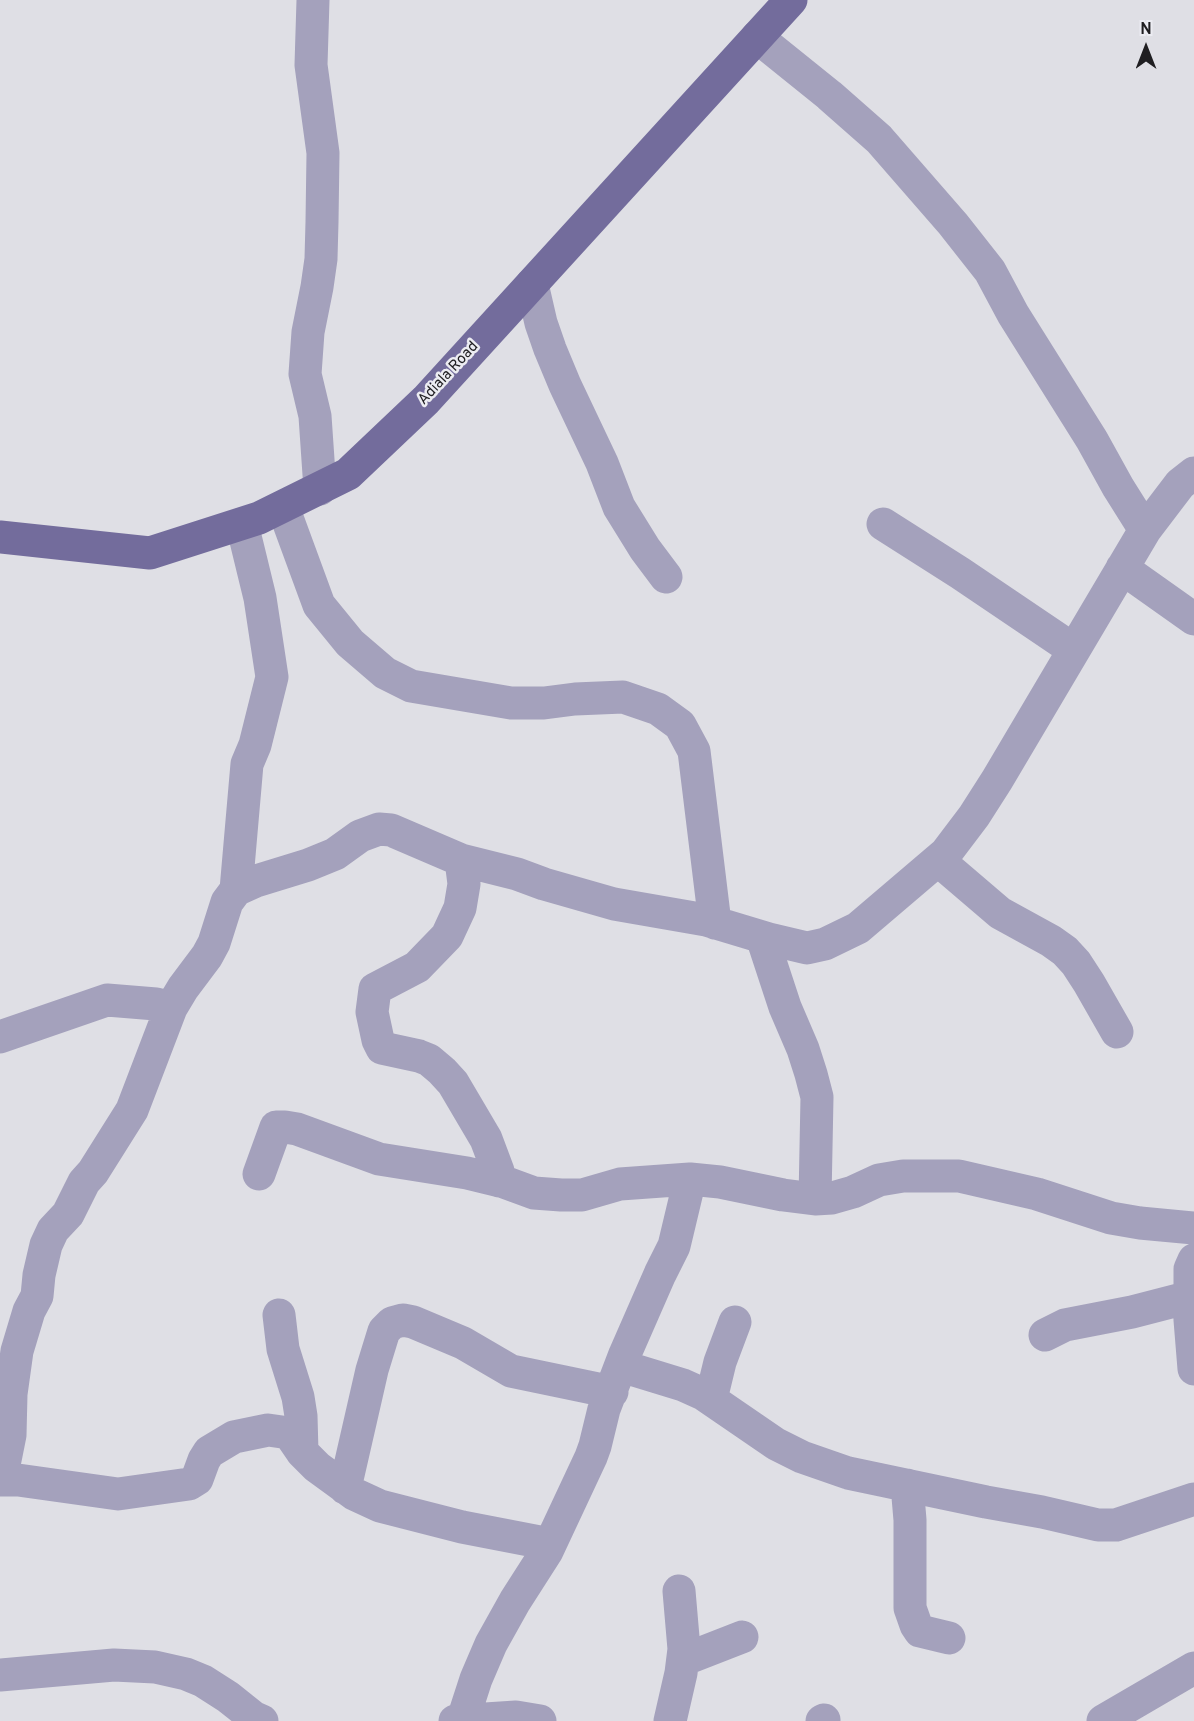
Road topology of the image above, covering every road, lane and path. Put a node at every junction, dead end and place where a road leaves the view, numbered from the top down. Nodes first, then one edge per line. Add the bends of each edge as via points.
1 (313, 0) edge
2 (791, 0) edge
3 (757, 37) junction
4 (532, 284) junction
5 (1194, 473) edge
6 (320, 489) junction
7 (283, 507) junction
8 (242, 524) junction
9 (883, 524) dead end
10 (1145, 530) junction
11 (0, 537) edge
12 (1122, 568) junction
13 (666, 577) dead end
14 (1194, 619) edge
15 (1074, 650) junction
16 (461, 860) junction
17 (938, 860) junction
18 (236, 890) junction
19 (715, 923) junction
20 (762, 937) junction
21 (171, 1008) junction
22 (1117, 1032) dead end
23 (0, 1037) edge
24 (260, 1174) dead end
25 (690, 1179) junction
26 (499, 1181) junction
27 (815, 1199) junction
28 (1194, 1228) edge
29 (1194, 1260) edge
30 (1190, 1297) junction
31 (279, 1315) dead end
32 (735, 1322) dead end
33 (1045, 1335) dead end
34 (1194, 1369) edge
35 (616, 1379) junction
36 (711, 1399) junction
37 (302, 1452) junction
38 (1, 1480) edge
39 (907, 1485) junction
40 (345, 1488) junction
41 (1194, 1500) edge
42 (550, 1544) junction
43 (679, 1591) dead end
44 (741, 1637) dead end
45 (949, 1638) dead end
46 (683, 1660) junction
47 (1194, 1668) edge
48 (0, 1675) edge
49 (459, 1720) edge
50 (262, 1721) edge
51 (540, 1721) edge
52 (670, 1721) edge
53 (1103, 1721) edge

1 - 6 street via 311,65 323,153 322,222 321,259 305,374 315,416
2 - 3 main road, Adiala Road
3 - 4 main road, Adiala Road
3 - 10 street via 879,139 990,271
4 - 6 main road, Adiala Road via 426,400 348,474
4 - 13 street via 550,349 619,507
5 - 10 street via 1180,484
6 - 7 main road, Adiala Road
7 - 8 main road, Adiala Road
7 - 19 street via 319,605 350,643 385,674 411,686 511,703 623,697 658,709 680,725 694,751
8 - 11 main road, Adiala Road via 150,553
8 - 18 street via 260,598 272,677 247,764
9 - 15 street
10 - 12 street
12 - 14 street
12 - 15 street
15 - 17 street via 974,816
16 - 18 street via 391,830 379,830 360,836 335,854 308,866
16 - 19 street via 614,904
16 - 26 street via 464,884 460,908 447,936 417,967 375,989 372,1011 382,1048 429,1060 453,1083 486,1138
17 - 20 street via 858,928 825,944 807,948
17 - 22 street via 1000,913 1065,951
18 - 21 street via 227,902 207,956
19 - 20 street
20 - 27 street via 817,1097
21 - 23 street via 107,1000
21 - 38 street via 132,1110 46,1245 37,1296 17,1351 10,1435
24 - 26 street via 276,1127 285,1127 379,1159
25 - 26 street via 620,1184 582,1195 561,1196 534,1193
25 - 27 street
25 - 35 street via 674,1246
27 - 28 street via 832,1198 879,1180 903,1176 959,1176 1037,1194 1112,1218
29 - 30 street via 1190,1269
30 - 33 street via 1065,1325
30 - 34 street
31 - 37 street via 282,1349 298,1397
32 - 36 street
35 - 36 street via 683,1385
35 - 40 street via 511,1371 469,1346 413,1322 392,1323 384,1331 372,1370
35 - 42 street via 591,1457
36 - 39 street via 801,1457 848,1473
37 - 38 street via 289,1433 268,1430 234,1437 209,1452 197,1479 189,1484 118,1494
37 - 40 street
39 - 41 street via 1098,1525 1116,1525
39 - 45 street via 910,1608 920,1631
40 - 42 street via 380,1506
42 - 49 street via 491,1644
43 - 46 street
44 - 46 street
46 - 52 street
47 - 53 street
48 - 50 street via 114,1665 155,1667 203,1682
49 - 51 street via 516,1717

